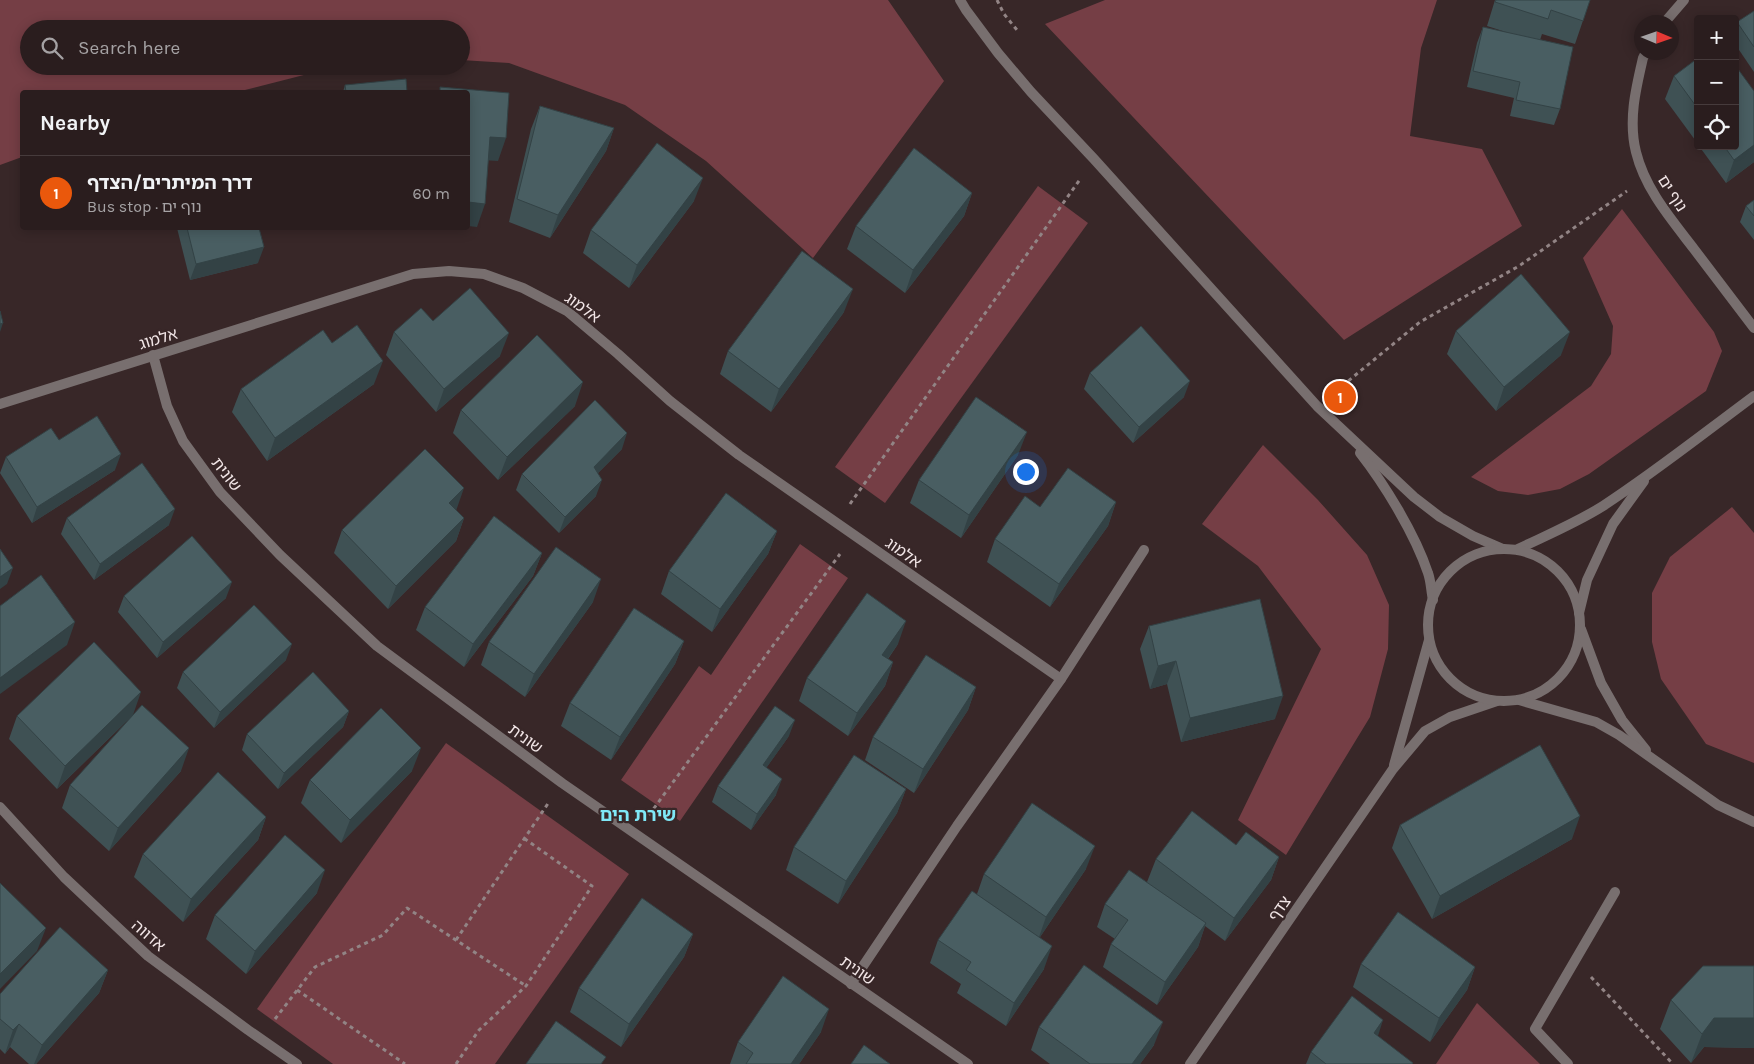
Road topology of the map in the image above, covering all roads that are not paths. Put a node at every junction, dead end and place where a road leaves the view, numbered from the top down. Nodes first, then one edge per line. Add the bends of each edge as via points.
1 (960, 0) edge
2 (1684, 0) edge
3 (1671, 15) edge
4 (1643, 60) edge
5 (1754, 328) edge
6 (153, 355) junction
7 (1754, 396) edge
8 (0, 404) edge
9 (1341, 429) junction
10 (1651, 473) junction
11 (1503, 549) junction
12 (1518, 549) junction
13 (1144, 550) dead end
14 (1433, 601) junction
15 (1579, 618) junction
16 (1429, 640) junction
17 (1061, 679) junction
18 (1519, 700) junction
19 (1497, 701) junction
20 (1656, 762) junction
21 (1393, 768) junction
22 (0, 807) edge
23 (1754, 822) edge
24 (1615, 892) dead end
25 (851, 984) junction
26 (297, 1064) edge
27 (968, 1064) edge
28 (1190, 1064) edge
29 (1568, 1064) edge

1 - 9 street via 1030,92
2 - 3 street
4 - 5 street, נוף ים via 1634,95 1633,128 1636,152 1646,178 1660,205
6 - 8 street, אלמוג
6 - 17 street, אלמוג via 413,274 449,271 484,274 523,288 567,311 740,456
6 - 25 street, שונית via 167,406 183,440 220,492 280,555 377,646 562,783
7 - 10 street
9 - 11 street via 1440,517
9 - 14 street via 1366,461 1416,544 1428,574
10 - 12 street via 1569,526
10 - 15 street via 1614,524 1587,580
11 - 12 street
11 - 14 street via 1473,555 1454,567 1437,588
12 - 15 street via 1540,557 1558,571 1572,590
13 - 17 street
14 - 16 street via 1429,613
15 - 18 street via 1579,637 1572,660 1558,679 1540,692
15 - 20 street via 1601,683 1622,720
16 - 19 street via 1438,664 1456,684 1475,696
16 - 21 street, צדף
17 - 25 street
18 - 19 street
18 - 20 street via 1596,722
19 - 21 street, צדף via 1450,717 1425,731
20 - 23 street via 1718,805
21 - 28 street, צדף
22 - 26 street, אדווה via 64,877 148,956
24 - 29 street via 1535,1029
25 - 27 street, שונית

